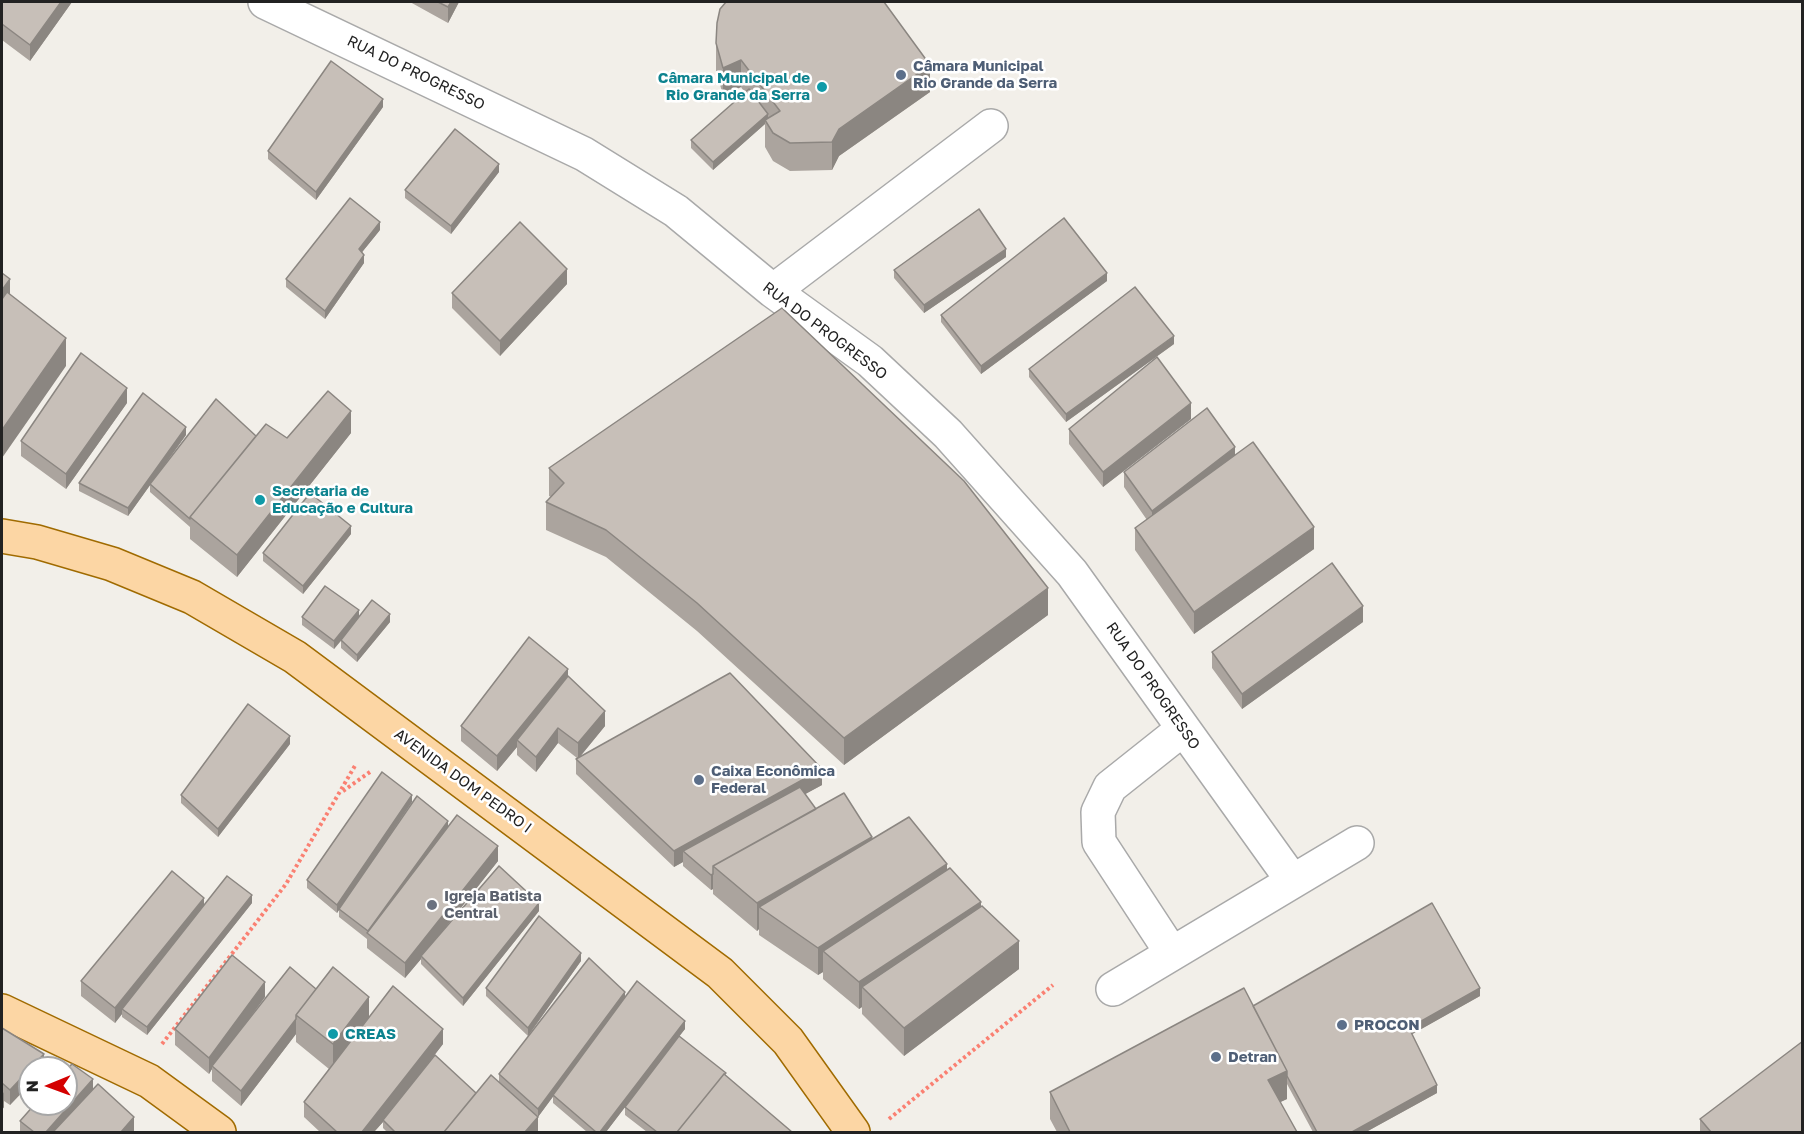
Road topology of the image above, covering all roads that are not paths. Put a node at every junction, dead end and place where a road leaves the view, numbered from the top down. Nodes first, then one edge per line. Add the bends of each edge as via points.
1 (265, 2) edge
2 (991, 126) dead end
3 (773, 291) junction
4 (2, 536) edge
5 (1183, 729) junction
6 (1357, 843) dead end
7 (1292, 880) junction
8 (1171, 952) junction
9 (1113, 988) dead end
10 (2, 1011) edge
11 (867, 1129) edge
12 (219, 1132) edge

1 - 3 street, RUA DO PROGRESSO via 584,154 676,211
2 - 3 street
3 - 5 street, RUA DO PROGRESSO via 870,362 948,434 1072,573
4 - 11 main road, AVENIDA DOM PEDRO I via 112,564 192,597 295,657 720,973
5 - 7 street, RUA DO PROGRESSO
5 - 8 street via 1110,787 1098,812 1099,842
6 - 7 street
7 - 8 street
8 - 9 street
10 - 12 main road via 149,1081

